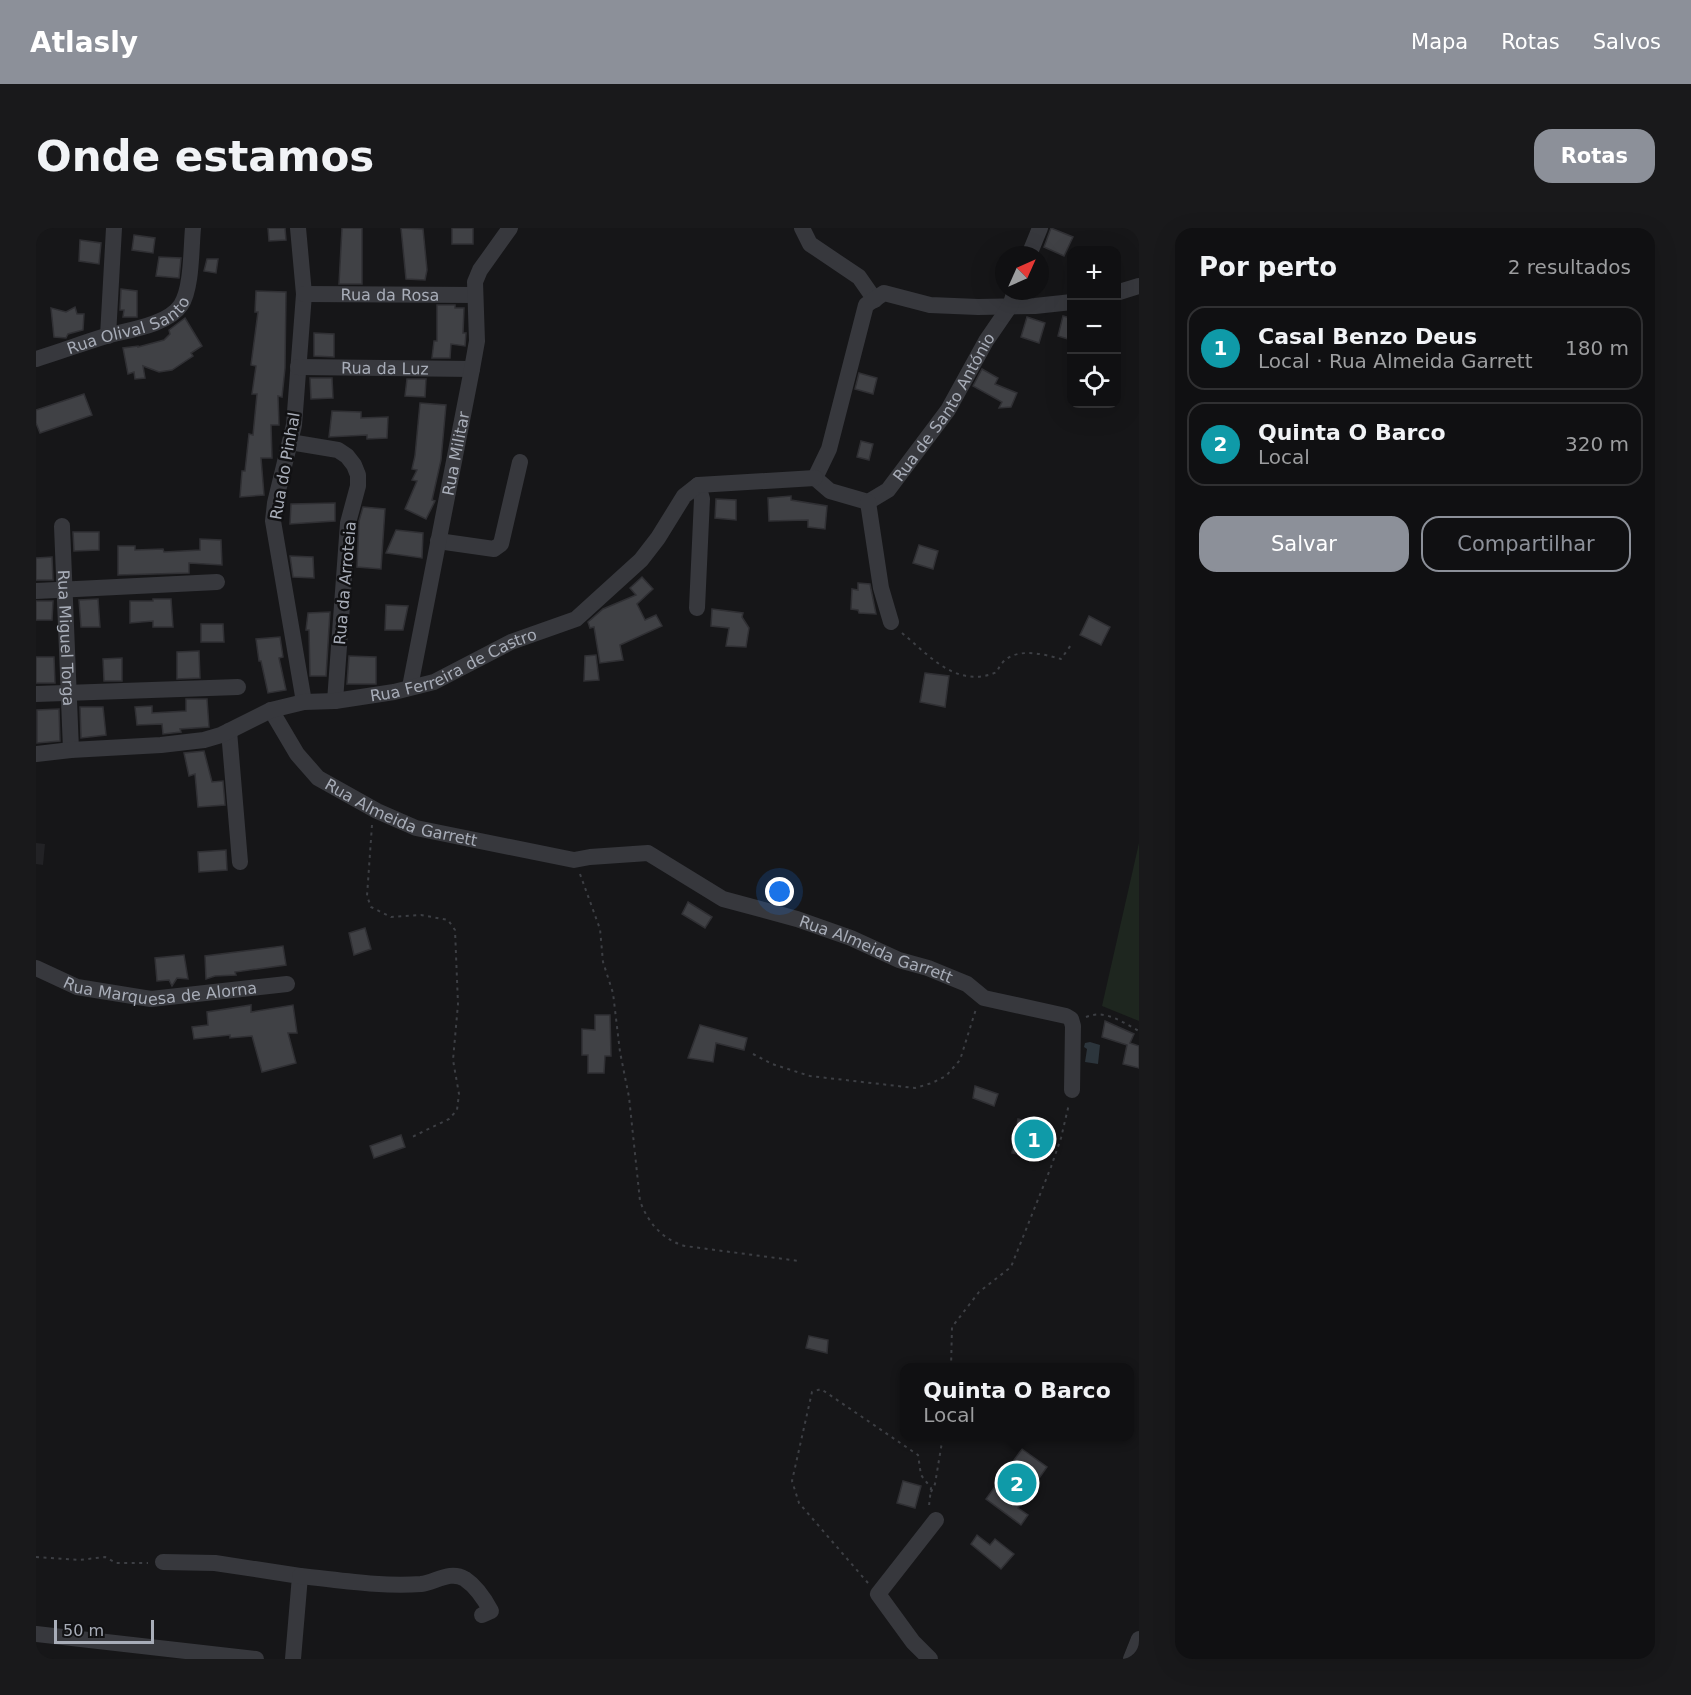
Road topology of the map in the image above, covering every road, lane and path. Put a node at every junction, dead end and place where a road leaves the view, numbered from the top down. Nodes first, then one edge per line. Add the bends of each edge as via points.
1 (114, 228) edge
2 (193, 228) edge
3 (297, 228) edge
4 (510, 228) edge
5 (802, 228) edge
6 (1040, 228) edge
7 (1033, 246) edge
8 (1139, 286) edge
9 (1121, 291) edge
10 (304, 294) junction
11 (475, 295) junction
12 (875, 300) junction
13 (995, 300) edge
14 (1012, 300) edge
15 (1018, 300) edge
16 (1067, 302) edge
17 (108, 336) junction
18 (36, 359) edge
19 (298, 367) junction
20 (472, 369) junction
21 (290, 442) junction
22 (519, 462) dead end
23 (815, 478) junction
24 (698, 485) junction
25 (868, 502) junction
26 (63, 526) dead end
27 (438, 541) junction
28 (217, 582) dead end
29 (36, 591) edge
30 (65, 591) junction
31 (697, 608) dead end
32 (891, 622) joint
33 (1071, 645) dead end
34 (238, 687) dead end
35 (410, 687) junction
36 (69, 693) junction
37 (36, 694) edge
38 (335, 701) junction
39 (304, 702) junction
40 (272, 710) junction
41 (229, 731) junction
42 (71, 750) junction
43 (36, 754) edge
44 (377, 811) junction
45 (574, 860) junction
46 (240, 862) dead end
47 (36, 968) edge
48 (287, 984) dead end
49 (980, 995) junction
50 (1071, 1019) junction
51 (1139, 1031) edge
52 (753, 1054) dead end
53 (1072, 1090) joint
54 (410, 1138) dead end
55 (799, 1261) dead end
56 (951, 1363) edge
57 (942, 1441) edge
58 (930, 1495) junction
59 (936, 1520) dead end
60 (926, 1533) junction
61 (36, 1557) edge
62 (163, 1562) joint
63 (300, 1576) junction
64 (878, 1594) junction
65 (482, 1615) dead end
66 (36, 1634) edge
67 (1139, 1638) edge
68 (256, 1659) edge
69 (293, 1659) edge
70 (930, 1659) edge
71 (1131, 1659) edge

1 - 17 street
2 - 17 street, Rua Olival Santo via 187,292 181,305 171,316
3 - 10 street, Rua do Pinhal
4 - 11 street, Rua Militar via 480,270
5 - 12 street via 810,244 859,277
6 - 7 street
8 - 9 street
10 - 11 street, Rua da Rosa
10 - 19 street, Rua do Pinhal
11 - 20 street, Rua Militar via 477,341
12 - 13 street via 884,293 930,305
12 - 23 street via 866,305 829,449
14 - 25 street, Rua de Santo António via 948,411 888,490
15 - 16 street via 1035,306
17 - 18 street, Rua Olival Santo
19 - 20 street, Rua da Luz
19 - 21 street, Rua do Pinhal
20 - 27 street, Rua Militar
21 - 38 street, Rua da Arroteia via 338,450 347,456 358,475 348,523
21 - 39 street, Rua do Pinhal via 273,521
22 - 27 street via 498,548
23 - 24 street
23 - 25 street via 830,491
24 - 31 street via 702,499
24 - 35 street, Rua Ferreira de Castro via 684,496 641,560 576,619 511,642 434,682
25 - 32 street via 881,588
26 - 30 street, Rua Miguel Torga
27 - 35 street, Rua Militar
28 - 30 street
29 - 30 street
30 - 36 street, Rua Miguel Torga
32 - 33 path via 938,664 975,678 997,672 1000,664 1020,653 1042,653 1061,659
34 - 36 street
35 - 38 street, Rua Ferreira de Castro
36 - 37 street
36 - 42 street, Rua Miguel Torga
38 - 39 street, Rua Ferreira de Castro
39 - 40 street, Rua Ferreira de Castro
40 - 41 street, Rua Ferreira de Castro
40 - 44 street, Rua Almeida Garrett via 297,754 318,778
41 - 42 street, Rua Ferreira de Castro via 184,743
41 - 46 street
42 - 43 street, Rua Ferreira de Castro
44 - 45 street, Rua Almeida Garrett via 416,828
44 - 54 path via 372,820 367,896 372,907 391,917 421,915 448,920 455,930 458,1004 453,1060 459,1094 457,1110 449,1119
45 - 49 street, Rua Almeida Garrett via 648,854 723,899 851,938 967,984
45 - 55 path via 600,929 603,962 613,993 644,1212 673,1243
47 - 48 street, Rua Marquesa de Alorna via 77,987 151,999
49 - 50 street, Rua Almeida Garrett
49 - 52 path via 960,1060 946,1076 915,1088 810,1076
50 - 51 path via 1100,1014
50 - 53 street
53 - 56 path via 1061,1138 1011,1267 979,1292 952,1327
57 - 58 path
58 - 60 path
58 - 64 path via 918,1455 821,1389 812,1392 792,1481 799,1503
59 - 60 street
60 - 64 street
61 - 62 path
62 - 63 street via 215,1563
63 - 65 street via 397,1585 424,1584 447,1576 464,1579 483,1596 491,1611
63 - 69 street
64 - 70 street
66 - 68 street
67 - 71 street

